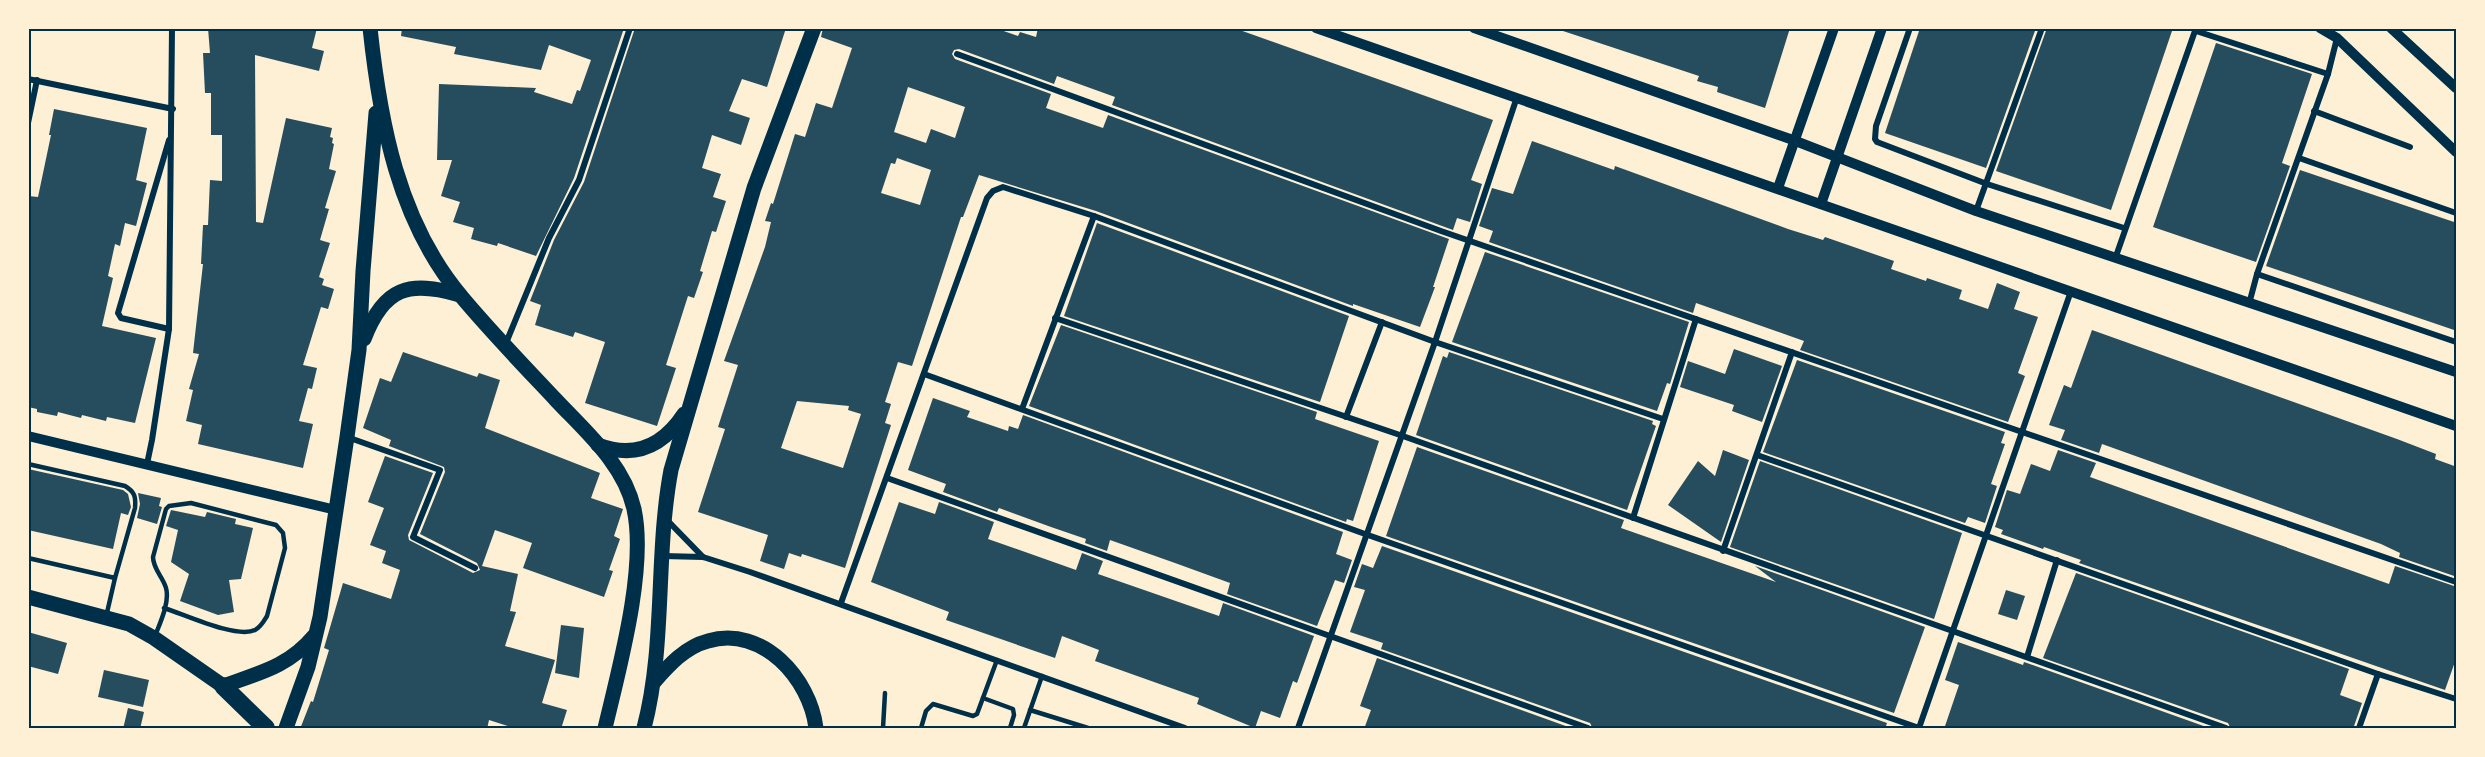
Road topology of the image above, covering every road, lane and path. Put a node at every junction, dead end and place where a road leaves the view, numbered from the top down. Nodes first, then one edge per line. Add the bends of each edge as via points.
1 (172, 28) edge
2 (370, 28) edge
3 (630, 28) edge
4 (814, 28) edge
5 (1316, 28) edge
6 (1474, 28) edge
7 (1834, 28) edge
8 (1882, 28) edge
9 (1910, 28) edge
10 (2042, 28) edge
11 (2320, 28) edge
12 (2391, 28) edge
13 (2196, 30) edge
14 (2337, 38) junction
15 (957, 54) dead end
16 (2328, 74) junction
17 (28, 79) edge
18 (37, 81) junction
19 (2457, 88) edge
20 (377, 92) junction
21 (1516, 100) junction
22 (173, 109) junction
23 (2314, 111) junction
24 (28, 123) edge
25 (172, 131) junction
26 (1793, 140) junction
27 (2410, 147) dead end
28 (2457, 152) edge
29 (1837, 157) junction
30 (2299, 158) junction
31 (1987, 184) junction
32 (1778, 188) junction
33 (1821, 204) junction
34 (1976, 211) junction
35 (2457, 213) edge
36 (1094, 216) junction
37 (2124, 228) junction
38 (1469, 240) junction
39 (2115, 259) junction
40 (2257, 274) junction
41 (2071, 291) junction
42 (460, 295) junction
43 (2249, 304) junction
44 (1055, 318) junction
45 (1696, 319) junction
46 (1382, 322) junction
47 (169, 329) junction
48 (1435, 342) junction
49 (2457, 342) edge
50 (505, 345) junction
51 (359, 350) junction
52 (1792, 352) junction
53 (2457, 372) edge
54 (924, 374) junction
55 (697, 390) junction
56 (1022, 409) junction
57 (1346, 417) junction
58 (1663, 419) junction
59 (2457, 426) edge
60 (2021, 433) junction
61 (1400, 435) junction
62 (28, 436) edge
63 (347, 437) junction
64 (597, 445) junction
65 (1757, 455) junction
66 (28, 464) edge
67 (147, 464) junction
68 (887, 478) junction
69 (336, 510) junction
70 (665, 518) junction
71 (1633, 518) junction
72 (1365, 534) junction
73 (1985, 535) junction
74 (1723, 551) junction
75 (662, 556) junction
76 (703, 557) junction
77 (28, 558) edge
78 (2058, 560) junction
79 (475, 568) dead end
80 (115, 578) junction
81 (2457, 582) edge
82 (28, 597) edge
83 (841, 603) junction
84 (164, 608) junction
85 (106, 617) junction
86 (1952, 631) junction
87 (316, 634) junction
88 (1331, 636) junction
89 (154, 638) junction
90 (2027, 657) junction
91 (997, 660) junction
92 (2378, 674) junction
93 (1042, 676) junction
94 (654, 682) junction
95 (223, 686) junction
96 (885, 693) dead end
97 (983, 698) junction
98 (2457, 699) edge
99 (1030, 710) junction
100 (266, 729) edge
101 (286, 729) edge
102 (605, 729) edge
103 (644, 729) edge
104 (816, 729) edge
105 (883, 729) edge
106 (921, 729) edge
107 (1010, 729) edge
108 (1024, 729) edge
109 (1088, 729) edge
110 (1185, 729) edge
111 (1298, 729) edge
112 (1588, 729) edge
113 (1919, 729) edge
114 (2226, 729) edge
115 (2359, 729) edge

1 - 22 street
2 - 20 main road
3 - 50 street via 579,180 549,238
4 - 55 main road via 754,188
5 - 21 street
6 - 26 street
7 - 26 street
8 - 29 street
9 - 31 street via 1875,139 1881,145
10 - 31 street
11 - 14 street
12 - 19 street
13 - 16 street
13 - 37 street
14 - 16 street
14 - 28 street
15 - 38 street
16 - 23 street
17 - 18 street
18 - 22 street
18 - 24 street
20 - 42 main road via 392,158 407,201 431,252
20 - 51 main road
21 - 32 street
21 - 38 street
22 - 25 street
23 - 27 street
23 - 30 street
25 - 47 street
25 - 47 street via 118,313 121,318
26 - 29 street
26 - 32 street
29 - 33 street
29 - 34 street
30 - 35 street
30 - 40 street
31 - 34 street
31 - 37 street
32 - 33 street
33 - 41 street
34 - 39 street
36 - 44 street
36 - 46 street
36 - 54 street via 1003,187 993,191 987,198
37 - 39 street
38 - 45 street
38 - 48 street
39 - 43 street
40 - 43 street
40 - 49 street
41 - 59 street
41 - 60 street
42 - 50 main road
42 - 51 main road via 418,286 399,293 383,305
43 - 53 street
44 - 56 street
44 - 57 street
45 - 52 street
45 - 58 street
46 - 48 street
46 - 57 street
47 - 67 street
48 - 58 street
48 - 61 street
50 - 64 main road
51 - 63 main road
52 - 60 street
52 - 65 street
54 - 56 street
54 - 68 street
55 - 64 main road via 675,427 650,446 615,451
55 - 70 main road via 671,470
56 - 72 street
57 - 61 street
58 - 71 street
60 - 73 street
60 - 81 street
61 - 71 street
61 - 72 street
62 - 67 street
63 - 69 main road
63 - 79 street via 440,470 413,537
64 - 102 main road via 626,484 637,530 628,622
65 - 73 street
65 - 74 street
66 - 80 lane via 132,490 135,508
67 - 69 street
68 - 83 street
68 - 88 street
69 - 87 main road
70 - 75 main road
70 - 76 street
71 - 74 street
72 - 88 street
72 - 113 street
73 - 78 street
73 - 86 street
74 - 86 street
75 - 76 street
75 - 94 main road
76 - 83 street
77 - 80 lane
78 - 90 street
78 - 92 street
80 - 85 lane
82 - 85 main road
83 - 91 street
84 - 84 lane via 166,588 153,557 169,506 191,503 276,525 283,533 285,548 267,616 254,631 238,633
84 - 89 lane
85 - 89 main road
86 - 90 street
86 - 113 street
87 - 95 main road via 296,656 280,665
87 - 101 main road
88 - 111 street
88 - 112 street
89 - 95 main road
90 - 114 street
91 - 93 street
91 - 97 lane
92 - 98 street
92 - 115 street
93 - 99 lane
93 - 110 street
94 - 103 main road
94 - 104 main road via 679,656 699,644 728,638 749,641 777,658 802,685
95 - 100 highway
96 - 105 lane
97 - 106 lane via 974,716 933,704 926,711
97 - 107 lane via 1013,709
99 - 108 lane
99 - 109 lane

